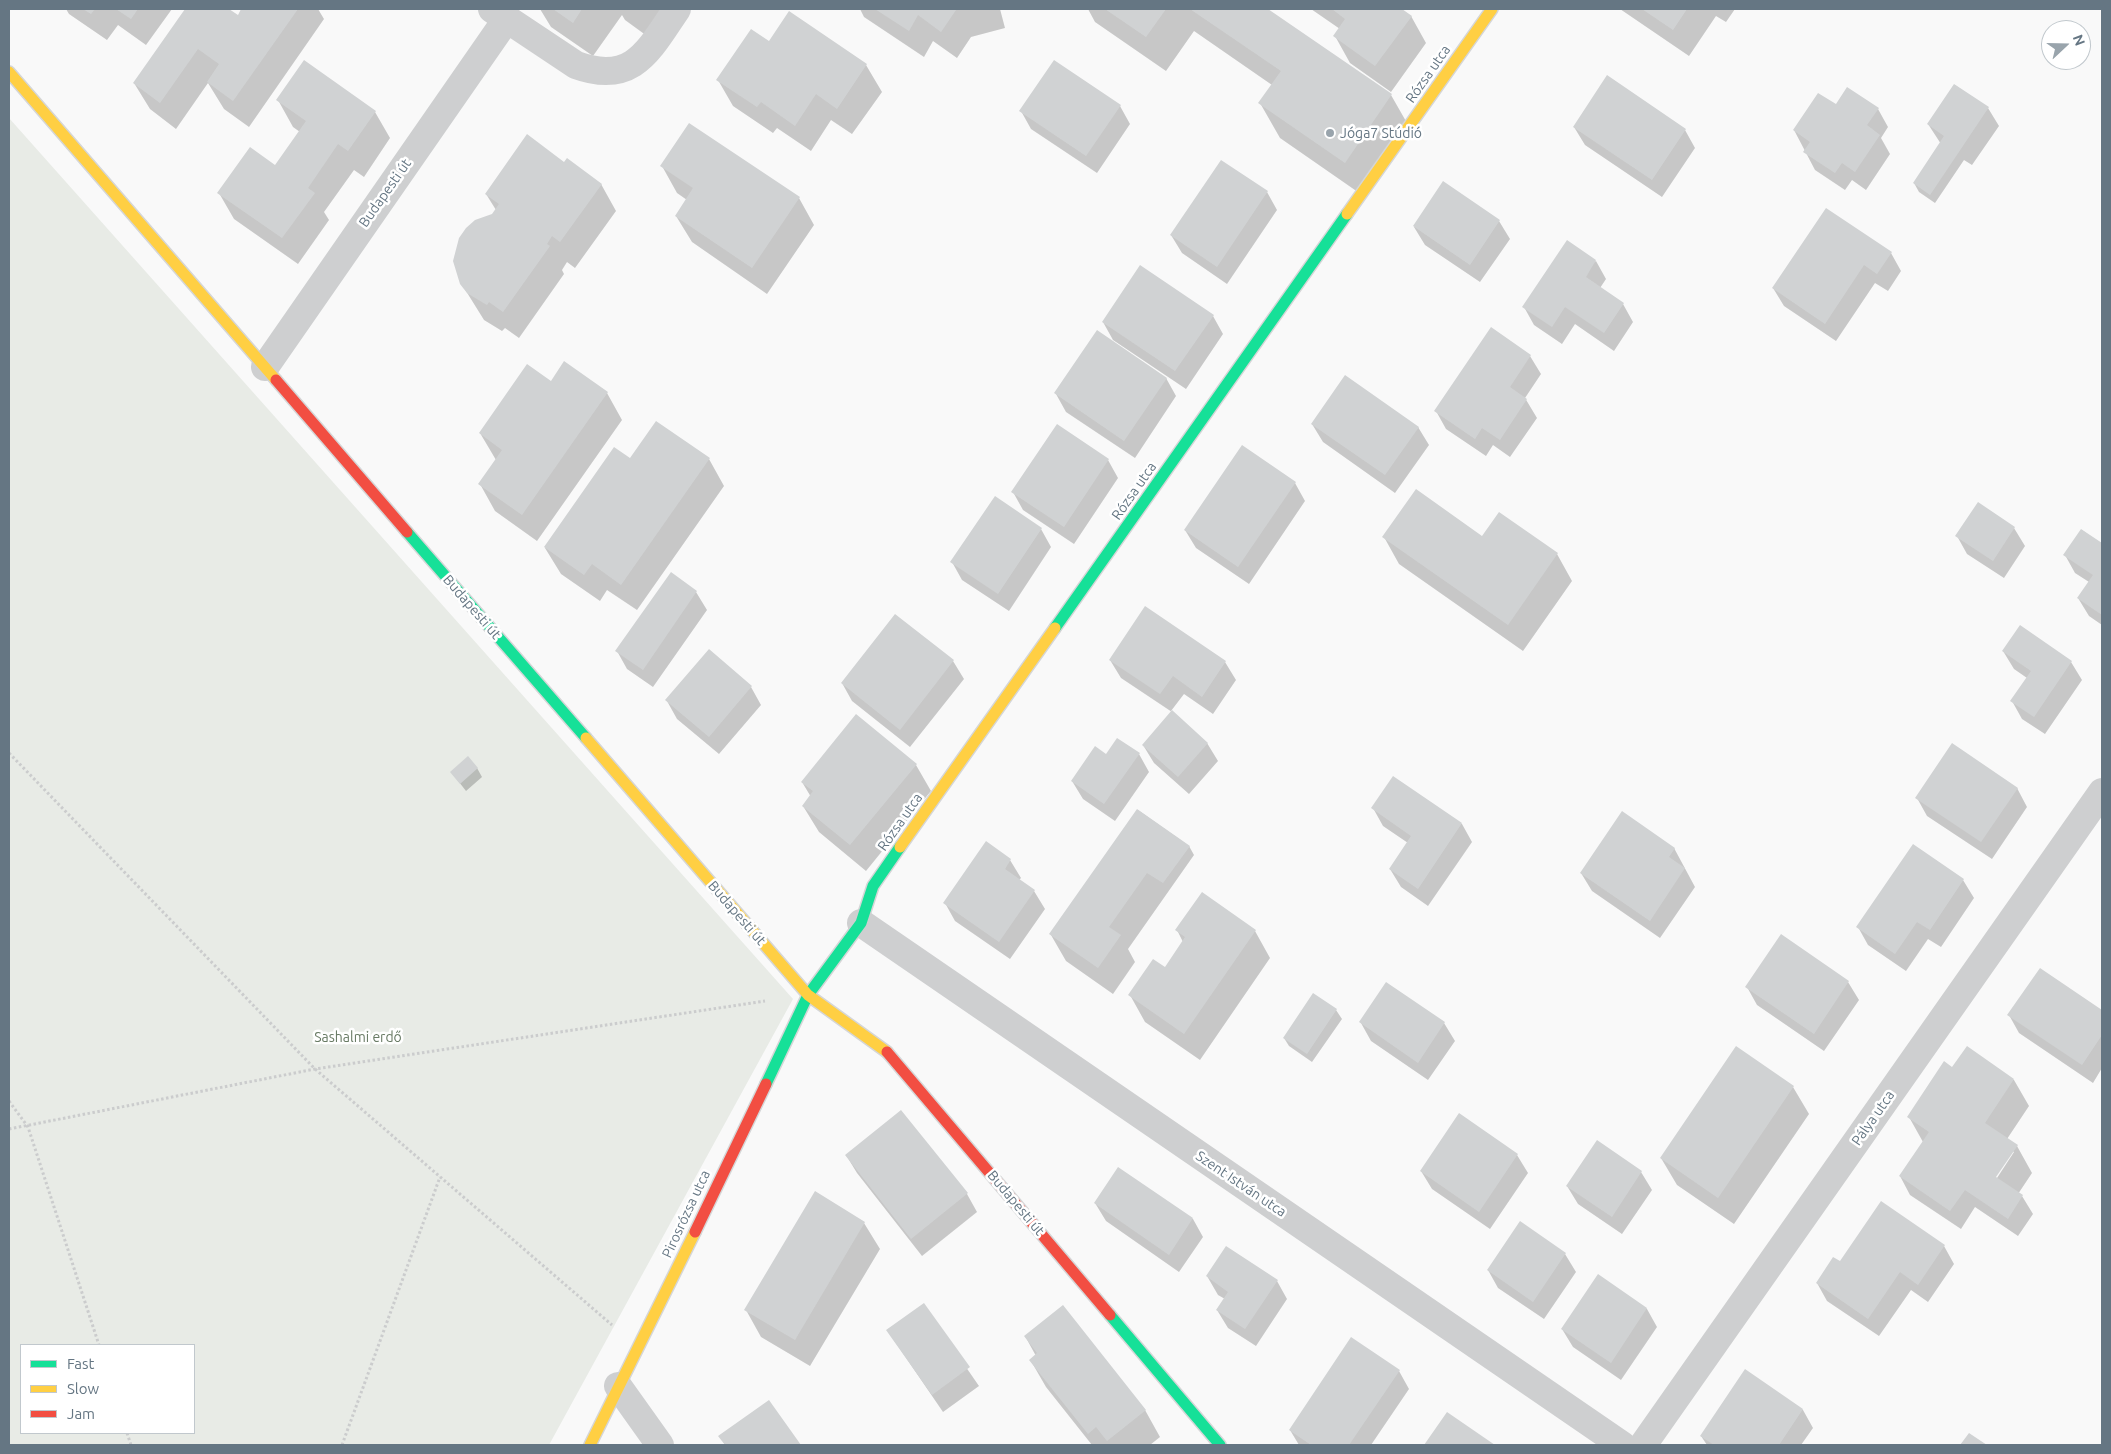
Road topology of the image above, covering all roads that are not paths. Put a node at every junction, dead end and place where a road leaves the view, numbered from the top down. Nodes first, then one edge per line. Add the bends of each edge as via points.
1 (677, 9) edge
2 (1492, 9) edge
3 (499, 14) edge
4 (9, 72) edge
5 (265, 367) junction
6 (2102, 792) edge
7 (861, 923) junction
8 (808, 995) junction
9 (618, 1386) junction
10 (590, 1445) edge
11 (660, 1445) edge
12 (1220, 1445) edge
13 (1622, 1445) edge
14 (1643, 1445) edge

1 - 3 street, Budapesti út via 649,50 638,60 611,72 588,70 576,65
2 - 7 street, Rózsa utca via 873,886
3 - 5 street, Budapesti út
4 - 5 street, Budapesti út
5 - 8 street, Budapesti út
6 - 14 street, Pálya utca
7 - 8 street, Rózsa utca
7 - 13 street, Szent István utca
8 - 9 street, Pirosrózsa utca via 639,1349
8 - 12 street, Budapesti út via 889,1053
9 - 10 street, Pirosrózsa utca
9 - 11 street

